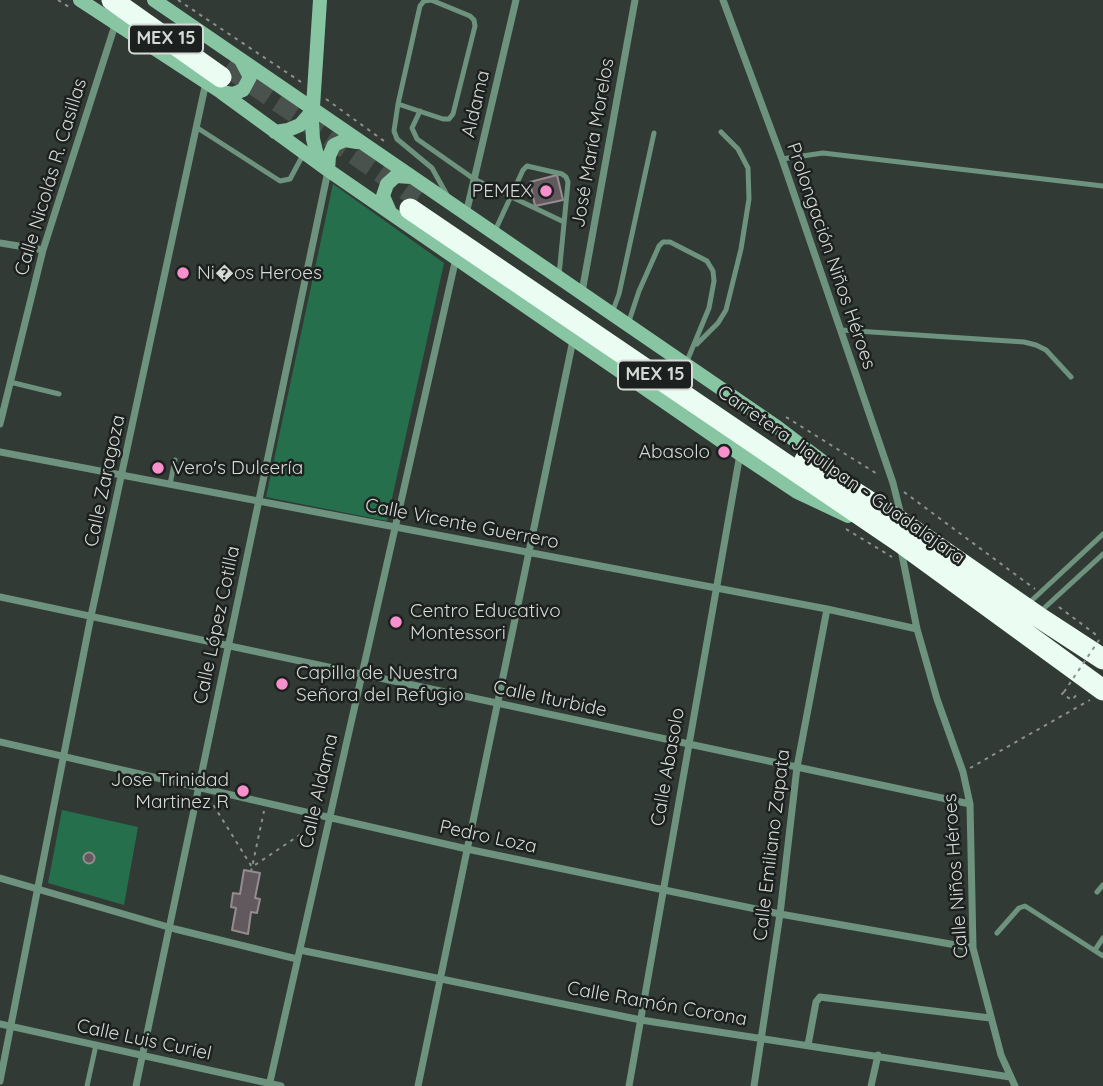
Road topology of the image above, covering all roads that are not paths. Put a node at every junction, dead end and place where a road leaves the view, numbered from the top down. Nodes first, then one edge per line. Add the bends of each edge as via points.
1 (80, 0) edge
2 (112, 0) edge
3 (134, 0) edge
4 (153, 0) edge
5 (320, 0) edge
6 (635, 0) edge
7 (723, 0) edge
8 (515, 1) edge
9 (116, 23) junction
10 (223, 76) junction
11 (398, 104) junction
12 (313, 110) junction
13 (420, 111) junction
14 (196, 127) junction
15 (275, 132) junction
16 (721, 132) dead end
17 (654, 133) dead end
18 (365, 144) junction
19 (304, 153) junction
20 (782, 159) junction
21 (324, 167) junction
22 (412, 177) junction
23 (474, 179) junction
24 (1103, 186) edge
25 (511, 197) junction
26 (450, 202) junction
27 (406, 206) junction
28 (466, 215) junction
29 (564, 222) junction
30 (493, 233) junction
31 (0, 243) edge
32 (43, 250) junction
33 (456, 257) junction
34 (559, 278) junction
35 (582, 292) junction
36 (612, 313) junction
37 (628, 324) junction
38 (841, 330) junction
39 (573, 338) junction
40 (695, 346) junction
41 (685, 364) junction
42 (1071, 377) dead end
43 (10, 382) junction
44 (59, 394) dead end
45 (0, 424) edge
46 (0, 452) edge
47 (740, 454) junction
48 (174, 460) dead end
49 (122, 475) junction
50 (170, 484) junction
51 (260, 501) junction
52 (395, 527) junction
53 (902, 533) junction
54 (1103, 534) edge
55 (528, 552) junction
56 (1103, 554) edge
57 (716, 588) junction
58 (0, 597) edge
59 (1038, 608) junction
60 (827, 609) junction
61 (92, 616) junction
62 (917, 629) junction
63 (228, 645) junction
64 (1103, 659) edge
65 (362, 675) junction
66 (1098, 694) edge
67 (497, 704) junction
68 (0, 742) edge
69 (688, 744) junction
70 (64, 757) junction
71 (797, 767) junction
72 (201, 788) junction
73 (970, 804) junction
74 (328, 818) junction
75 (467, 849) junction
76 (0, 878) edge
77 (1103, 885) edge
78 (37, 887) junction
79 (663, 890) junction
80 (1097, 892) dead end
81 (780, 914) junction
82 (173, 928) junction
83 (997, 933) dead end
84 (1103, 938) edge
85 (973, 948) junction
86 (300, 950) junction
87 (1095, 950) junction
88 (1103, 956) edge
89 (297, 959) junction
90 (440, 979) junction
91 (990, 1018) junction
92 (640, 1020) junction
93 (0, 1024) edge
94 (11, 1027) junction
95 (761, 1038) junction
96 (96, 1045) junction
97 (808, 1045) junction
98 (878, 1055) junction
99 (143, 1056) junction
100 (1010, 1077) junction
101 (0, 1081) edge
102 (269, 1085) edge
103 (87, 1086) edge
104 (136, 1086) edge
105 (281, 1086) edge
106 (418, 1086) edge
107 (629, 1086) edge
108 (754, 1086) edge
109 (871, 1086) edge
110 (1016, 1086) edge

1 - 9 street
2 - 10 highway, MEX 15
3 - 10 highway, MEX 15
4 - 10 street
5 - 12 street
6 - 35 street, José María Morelos
7 - 20 street, Prolongación Niños Héroes
8 - 23 street, Aldama
9 - 10 street
9 - 32 street, Calle Nicolás R. Casillas
10 - 12 street
10 - 14 street, Calle Zaragoza
10 - 15 street
11 - 13 lane
11 - 13 lane via 420,6 431,0 470,16 475,26 453,114 443,119
11 - 26 lane via 397,139 432,168
12 - 15 street via 300,125
12 - 18 street
12 - 21 street via 313,139
13 - 23 lane via 412,128 417,139
14 - 19 lane via 280,181 290,179
14 - 49 street, Calle Zaragoza
15 - 19 street
16 - 40 lane via 748,167 749,199 726,310
17 - 36 lane
18 - 21 street via 338,141
18 - 22 street
19 - 21 street
20 - 24 lane via 823,153
20 - 38 street, Prolongación Niños Héroes
21 - 27 street
21 - 51 street, Calle López Cotilla
22 - 26 street
22 - 27 street via 396,176 383,196
23 - 25 lane
23 - 28 street, Aldama
25 - 29 lane
25 - 29 lane via 527,166 562,174 568,182
25 - 30 lane
26 - 28 street
27 - 33 street
27 - 53 highway, Carretera Jiquilpan - Guadalajara / MEX 15
28 - 30 street
29 - 34 lane
30 - 34 street
31 - 32 street
32 - 43 street, Calle Nicolás R. Casillas
33 - 39 street
33 - 52 street, Calle Aldama
34 - 35 street
35 - 36 street
36 - 37 street
37 - 40 lane via 659,246 670,242 707,261 713,271 709,308
37 - 41 street
38 - 42 lane via 1024,342 1046,350
38 - 53 street, Prolongación Niños Héroes via 893,483
39 - 47 street
39 - 55 street
40 - 41 lane
41 - 53 street via 777,427
43 - 44 lane
43 - 45 street, Calle Nicolás R. Casillas
46 - 49 street, Calle Vicente Guerrero
47 - 53 street via 797,492
47 - 57 street, Calle Abasolo
48 - 50 lane
49 - 50 street, Calle Vicente Guerrero
49 - 61 street, Calle Zaragoza
50 - 51 street, Calle Vicente Guerrero
51 - 52 street, Calle Vicente Guerrero
51 - 63 street, Calle López Cotilla
52 - 55 street, Calle Vicente Guerrero
52 - 65 street, Calle Aldama
53 - 59 highway, Carretera Jiquilpan - Guadalajara / MEX 15
53 - 62 street, Calle Niños Héroes via 902,563
53 - 66 highway, Carretera Jiquilpan - Guadalajara / MEX 15
54 - 59 lane via 1040,592
55 - 57 street, Calle Vicente Guerrero
55 - 67 street
56 - 59 lane
57 - 60 street, Calle Vicente Guerrero
57 - 69 street, Calle Abasolo
58 - 61 street, Calle Iturbide
59 - 64 highway, Carretera Jiquilpan - Guadalajara / MEX 15
60 - 62 street, Calle Vicente Guerrero
60 - 71 street, Calle Emiliano Zapata
61 - 63 street, Calle Iturbide
61 - 70 street, Calle Zaragoza
62 - 73 street, Calle Niños Héroes
63 - 65 street, Calle Iturbide
63 - 72 street, Calle López Cotilla
65 - 67 street, Calle Iturbide
65 - 74 street, Calle Aldama
67 - 69 street, Calle Iturbide
67 - 75 street
68 - 70 street, Pedro Loza
69 - 71 street, Calle Iturbide
69 - 79 street, Calle Abasolo
70 - 72 street, Pedro Loza
70 - 78 street, Calle Zaragoza
71 - 73 street, Calle Iturbide
71 - 81 street, Calle Emiliano Zapata
72 - 74 street, Pedro Loza
72 - 82 street, Calle López Cotilla
73 - 85 street, Calle Niños Héroes
74 - 75 street, Pedro Loza
74 - 86 street, Calle Aldama
75 - 79 street, Pedro Loza
75 - 90 street
76 - 78 street
77 - 80 lane
78 - 82 street
78 - 94 street, Calle Zaragoza
79 - 81 street, Pedro Loza
79 - 92 street, Calle Abasolo
81 - 85 street, Pedro Loza
81 - 95 street, Calle Emiliano Zapata
82 - 89 street
82 - 99 street, Calle López Cotilla
83 - 87 lane via 1025,906
84 - 87 lane
85 - 91 street, Calle Niños Héroes
86 - 89 street, Calle Aldama
86 - 90 street, Calle Ramón Corona
87 - 88 lane
89 - 102 street, Calle Aldama
90 - 92 street, Calle Ramón Corona
90 - 106 street
91 - 97 street via 820,997
91 - 100 street, Calle Niños Héroes
92 - 95 street, Calle Ramón Corona
92 - 107 street, Calle Abasolo
93 - 94 street, Calle Luis Curiel
94 - 96 street, Calle Luis Curiel
94 - 101 street, Calle Zaragoza
95 - 97 street, Calle Ramón Corona
95 - 108 street, Calle Emiliano Zapata
96 - 99 street, Calle Luis Curiel
96 - 103 lane
97 - 98 street, Calle Ramón Corona
98 - 100 street, Calle Ramón Corona
98 - 109 street
99 - 102 street, Calle Luis Curiel
99 - 104 street, Calle López Cotilla
100 - 110 street, Calle Niños Héroes
102 - 105 street, Calle Luis Curiel

